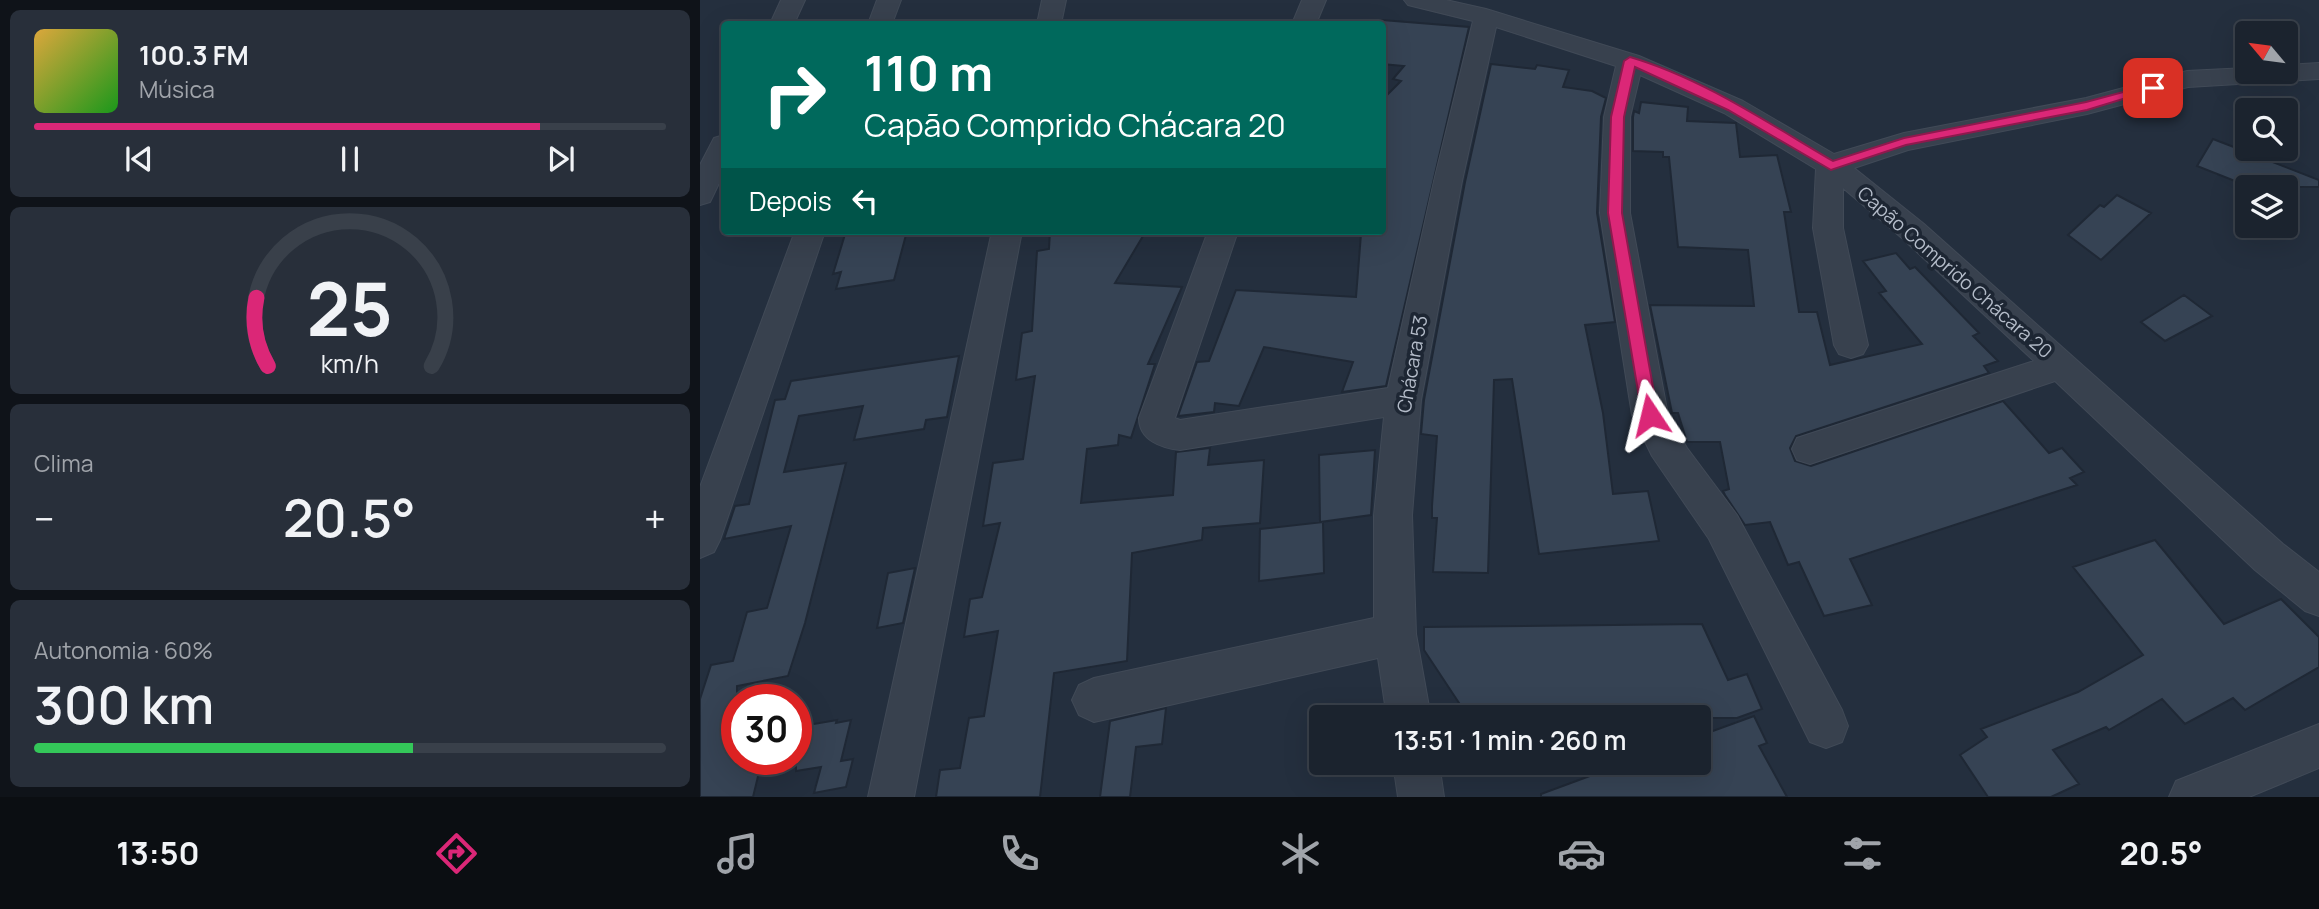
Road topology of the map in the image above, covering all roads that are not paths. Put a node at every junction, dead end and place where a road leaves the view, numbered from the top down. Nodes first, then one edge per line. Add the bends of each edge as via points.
1 (793, 0) edge
2 (889, 0) edge
3 (1054, 0) edge
4 (1314, 0) edge
5 (1416, 0) edge
6 (1486, 16) junction
7 (783, 21) edge
8 (881, 21) edge
9 (1050, 21) edge
10 (1305, 21) edge
11 (1630, 61) junction
12 (2319, 71) edge
13 (721, 150) edge
14 (1831, 166) junction
15 (700, 195) edge
16 (809, 235) edge
17 (1006, 235) edge
18 (1222, 235) edge
19 (1851, 345) dead end
20 (2061, 366) junction
21 (1403, 400) junction
22 (1810, 449) dead end
23 (700, 540) edge
24 (2319, 597) edge
25 (1395, 634) junction
26 (1094, 700) dead end
27 (1407, 705) edge
28 (1825, 726) dead end
29 (2319, 746) edge
30 (1418, 775) edge
31 (891, 797) edge
32 (1421, 797) edge
33 (2192, 797) edge

1 - 7 street
2 - 8 street
3 - 9 street
4 - 10 street
5 - 6 street, Capão Comprido Chácara 20
6 - 11 street, Capão Comprido Chácara 20
6 - 21 street, Chácara 53
11 - 14 street, Capão Comprido Chácara 20 via 1733,108
11 - 28 street via 1618,117 1615,213 1650,415 1659,440 1723,527
12 - 14 street via 2187,79 2087,106 1904,142
13 - 15 street
14 - 19 street via 1828,228
14 - 20 street, Capão Comprido Chácara 20
16 - 23 street
17 - 31 street
18 - 21 street via 1157,418 1161,430 1180,435
20 - 22 street
20 - 24 street, Capão Comprido Chácara 20 via 2269,558
21 - 25 street, Chácara 53 via 1393,516
25 - 26 street
25 - 27 street, Chácara 53
29 - 33 street
30 - 32 street

